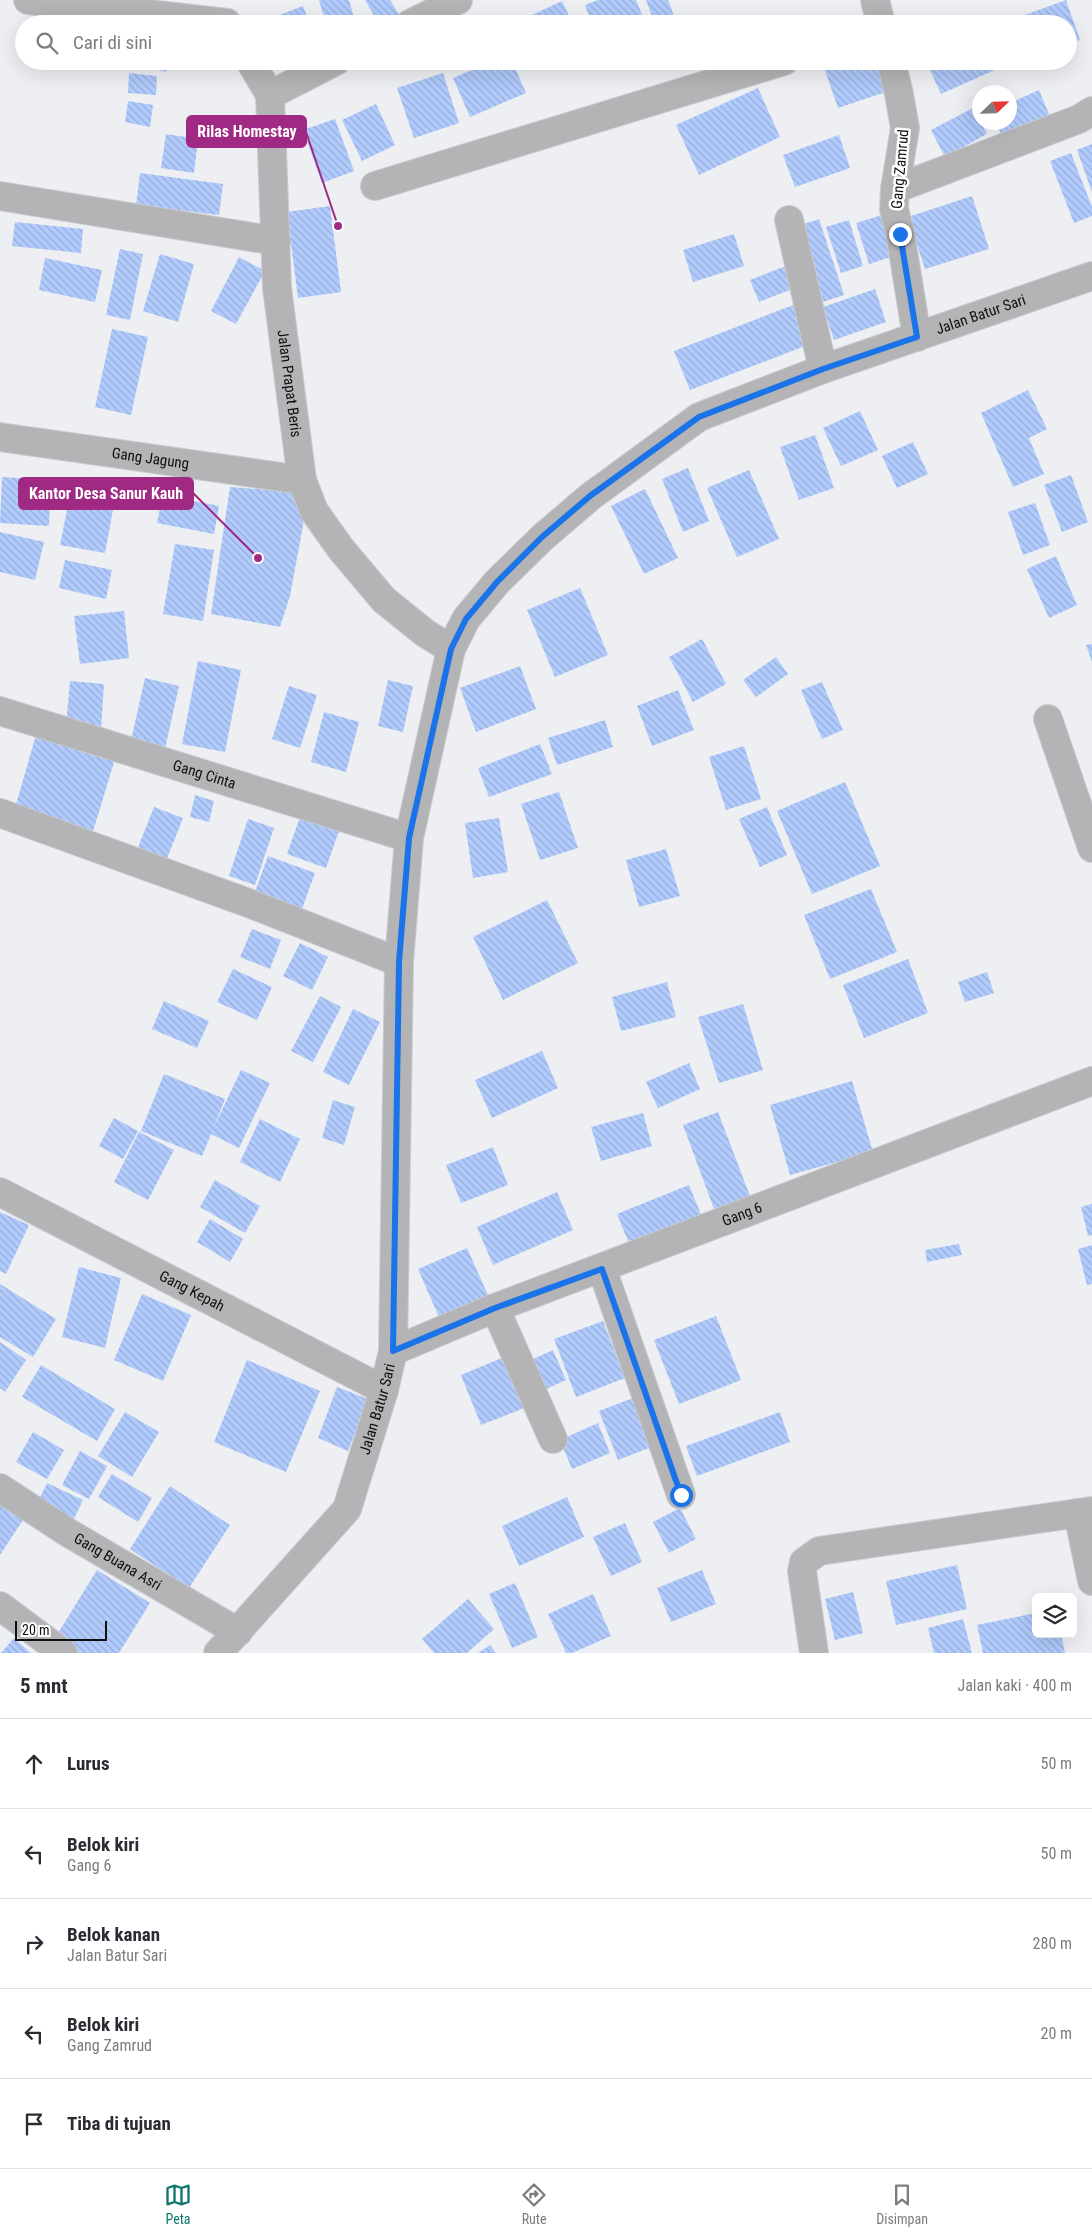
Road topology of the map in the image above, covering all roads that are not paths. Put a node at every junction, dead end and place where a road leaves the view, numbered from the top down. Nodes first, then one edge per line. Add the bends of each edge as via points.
1 (28, 0) edge
2 (211, 0) edge
3 (458, 0) edge
4 (875, 0) edge
5 (152, 15) edge
6 (221, 15) edge
7 (428, 15) edge
8 (879, 15) edge
9 (255, 70) edge
10 (319, 70) edge
11 (755, 70) edge
12 (893, 70) edge
13 (270, 95) junction
14 (1092, 111) edge
15 (375, 186) dead end
16 (895, 189) junction
17 (0, 196) edge
18 (788, 220) dead end
19 (276, 241) junction
20 (1092, 276) edge
21 (917, 337) junction
22 (823, 369) junction
23 (0, 437) edge
24 (302, 480) junction
25 (451, 649) junction
26 (0, 711) edge
27 (1048, 718) dead end
28 (0, 813) edge
29 (409, 838) junction
30 (1092, 848) edge
31 (399, 962) junction
32 (1092, 1081) edge
33 (0, 1192) edge
34 (602, 1269) junction
35 (495, 1308) junction
36 (393, 1351) junction
37 (384, 1390) junction
38 (553, 1439) dead end
39 (0, 1488) edge
40 (681, 1495) dead end
41 (1085, 1512) edge
42 (1092, 1581) edge
43 (0, 1606) edge
44 (238, 1632) junction
45 (63, 1653) edge
46 (218, 1653) edge
47 (814, 1653) edge

1 - 5 street
2 - 6 street
3 - 7 street
4 - 8 street
9 - 13 street, Jalan Prapat Beris
10 - 13 street
11 - 15 street
12 - 16 street, Gang Zamrud via 905,128
13 - 19 street, Jalan Prapat Beris
14 - 16 street via 1079,119
16 - 21 street, Gang Zamrud via 894,209
17 - 19 street
18 - 22 street
19 - 24 street, Jalan Prapat Beris via 277,288
20 - 21 street, Jalan Batur Sari
21 - 22 street, Jalan Batur Sari
22 - 25 street, Jalan Batur Sari via 699,417 590,496 497,582 466,619
23 - 24 street, Gang Jagung
24 - 25 street, Jalan Prapat Beris via 314,511 384,600
25 - 29 street, Jalan Batur Sari
26 - 29 street, Gang Cinta
27 - 30 street
28 - 31 street via 251,904
29 - 31 street, Jalan Batur Sari
31 - 36 street, Jalan Batur Sari
32 - 34 street, Gang 6
33 - 37 street, Gang Kepah
34 - 35 street, Gang 6
34 - 40 street
35 - 36 street, Gang 6
35 - 38 street
36 - 37 street, Jalan Batur Sari
37 - 44 street, Jalan Batur Sari via 347,1509
39 - 44 street, Gang Buana Asri via 67,1532
41 - 42 street
41 - 47 street via 819,1551 804,1562 802,1571
43 - 45 street
44 - 46 street, Jalan Batur Sari

